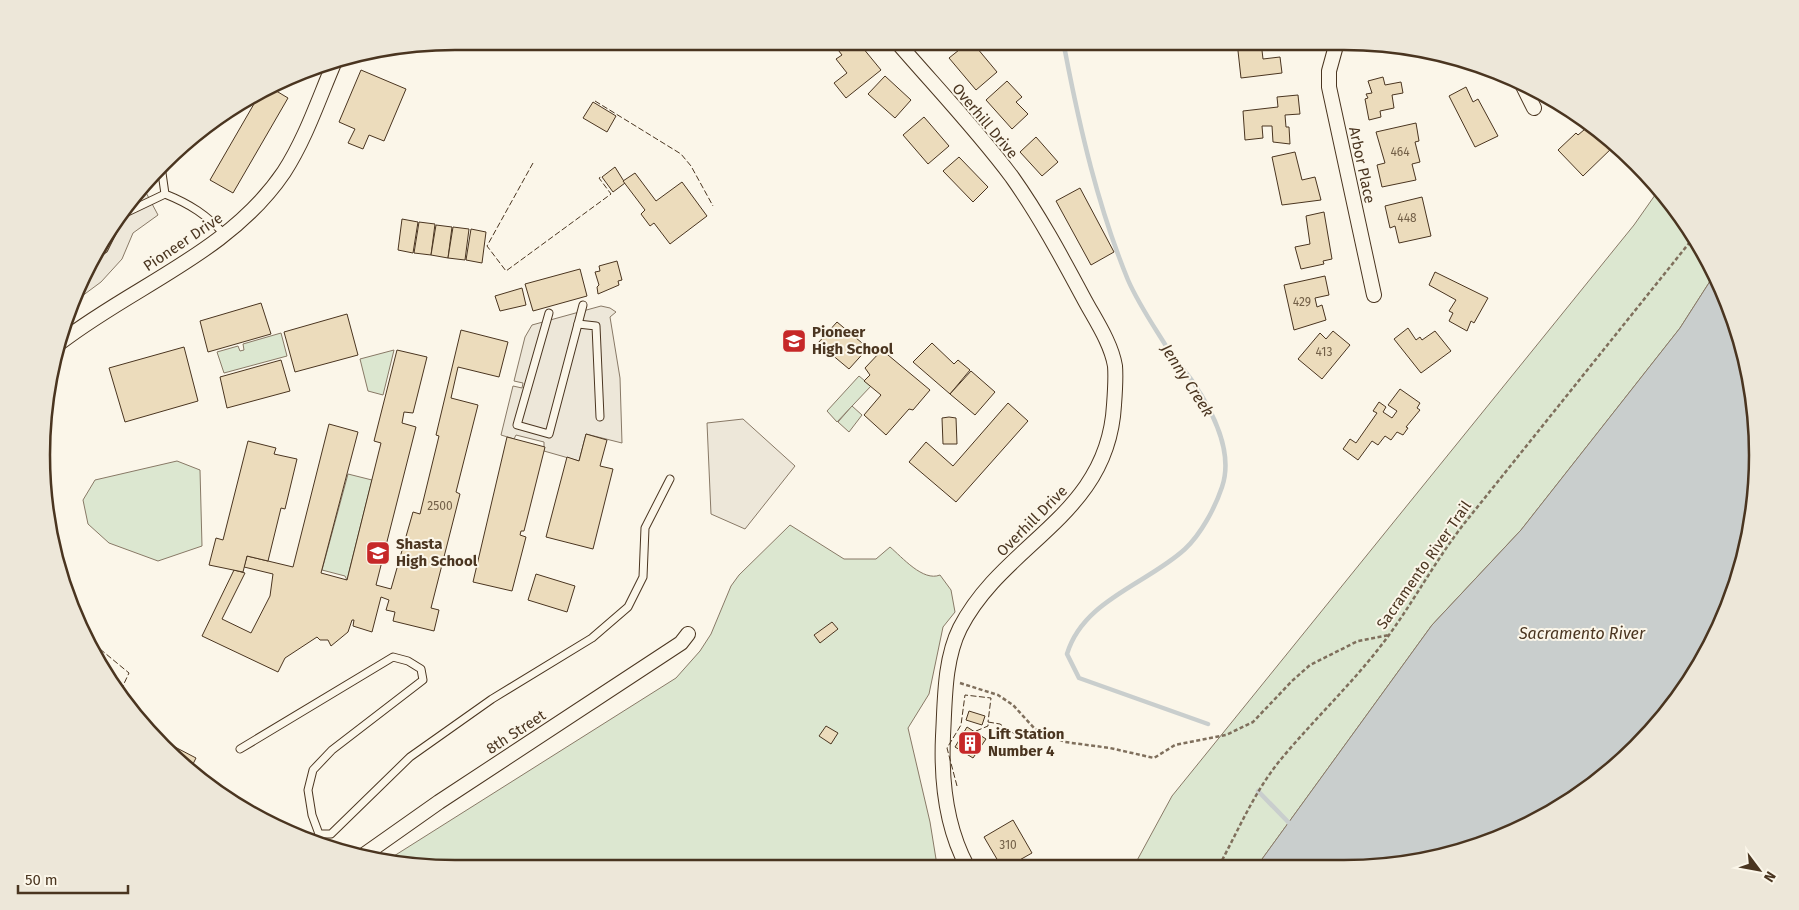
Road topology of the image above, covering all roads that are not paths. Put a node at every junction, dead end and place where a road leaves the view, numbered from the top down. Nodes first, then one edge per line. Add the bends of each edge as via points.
1 (904, 50) edge
2 (1336, 50) edge
3 (331, 69) edge
4 (1527, 94) edge
5 (1534, 108) dead end
6 (162, 176) edge
7 (165, 194) junction
8 (133, 209) edge
9 (225, 235) junction
10 (1374, 295) dead end
11 (583, 305) dead end
12 (549, 313) dead end
13 (578, 324) junction
14 (68, 337) edge
15 (600, 417) dead end
16 (670, 480) dead end
17 (688, 634) dead end
18 (240, 749) dead end
19 (319, 834) joint
20 (370, 851) edge
21 (964, 860) edge

1 - 21 street, Overhill Drive via 1000,162 1024,195 1070,272 1104,337 1115,366 1114,415 1093,477 1073,505 998,577 960,628 953,646 942,748 947,812
2 - 10 street, Arbor Place via 1329,72 1329,87
3 - 9 street, Pioneer Drive via 303,136 283,172 254,210
4 - 5 street
6 - 7 lane
7 - 8 lane
7 - 9 lane via 190,204 211,219
9 - 14 street, Pioneer Drive
11 - 13 lane
12 - 13 lane via 517,426 549,434
13 - 15 lane via 596,326
16 - 19 lane via 645,528 643,577 628,607 592,638 492,699 410,757 331,834
17 - 20 street, 8th Street via 681,643
18 - 19 lane via 393,658 408,661 421,669 423,680 332,750 313,770 308,790

